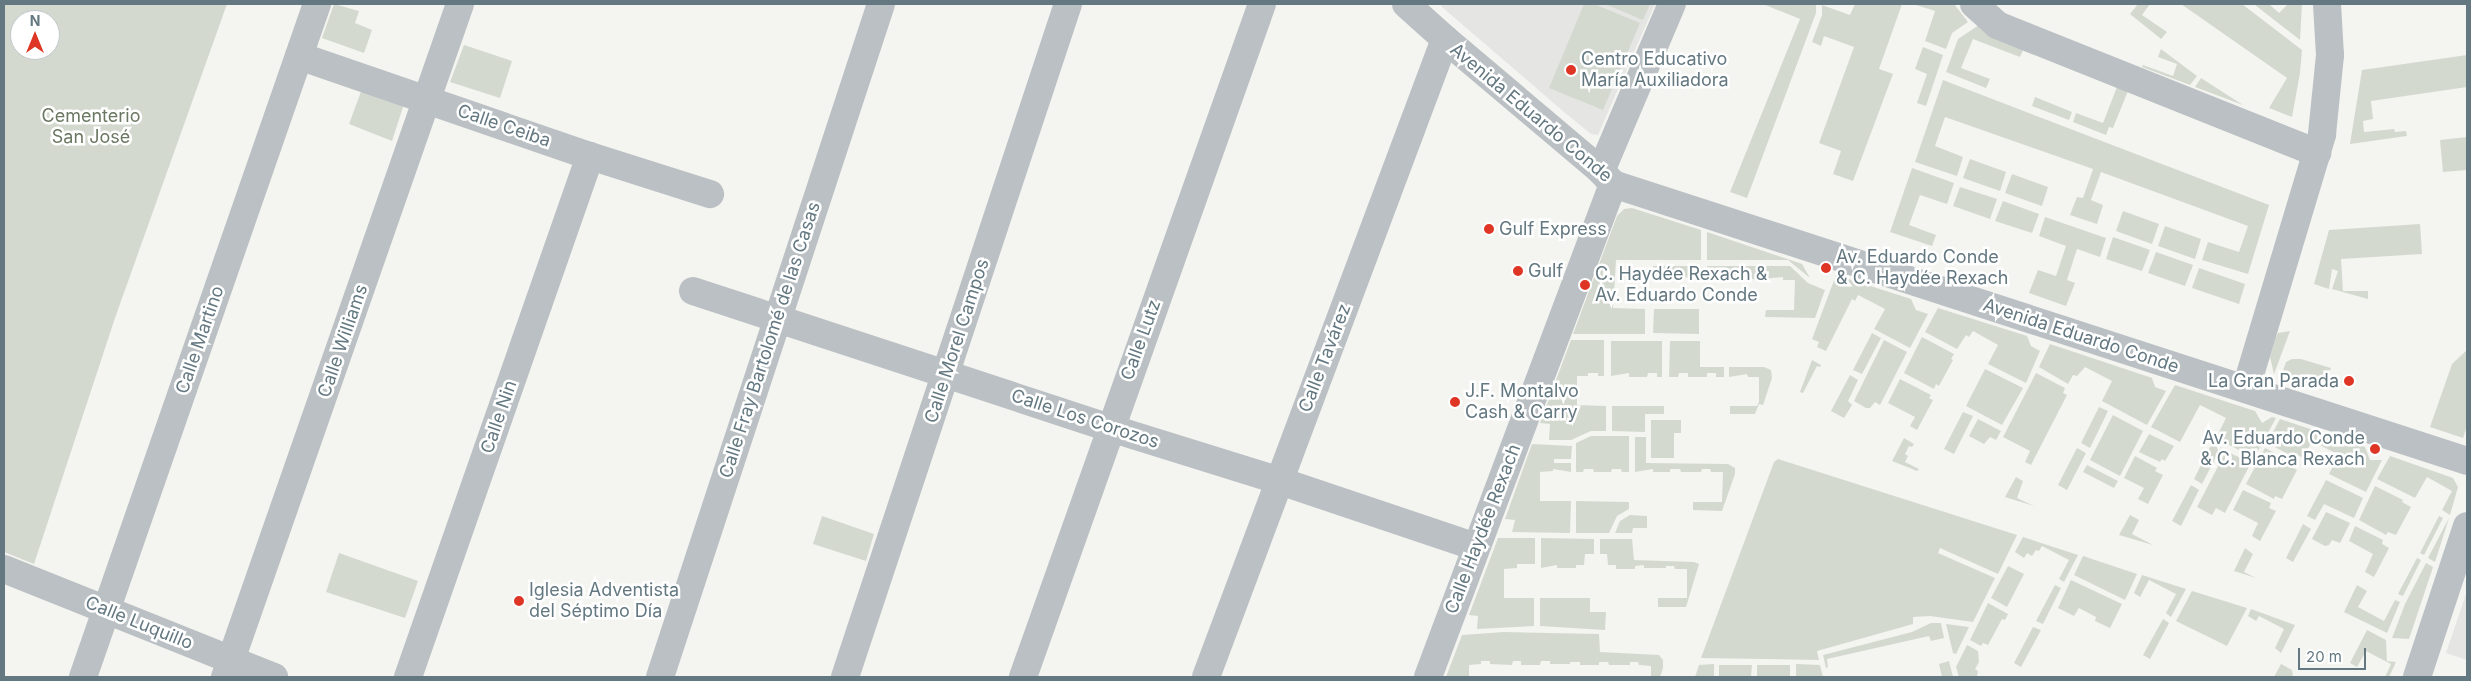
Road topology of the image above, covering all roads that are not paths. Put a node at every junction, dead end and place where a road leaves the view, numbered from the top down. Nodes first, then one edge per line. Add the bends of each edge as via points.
1 (317, 4) edge
2 (460, 4) edge
3 (881, 4) edge
4 (1068, 4) edge
5 (1262, 4) edge
6 (1672, 4) edge
7 (1974, 4) edge
8 (2327, 4) edge
9 (1415, 7) edge
10 (1445, 39) junction
11 (299, 56) junction
12 (428, 99) junction
13 (2317, 153) junction
14 (590, 156) junction
15 (1607, 178) junction
16 (710, 194) dead end
17 (693, 291) dead end
18 (777, 318) junction
19 (946, 374) junction
20 (2246, 388) junction
21 (1110, 428) junction
22 (2467, 461) edge
23 (1280, 481) junction
24 (2467, 526) edge
25 (1476, 547) junction
26 (4, 569) edge
27 (106, 609) junction
28 (228, 669) edge
29 (83, 677) edge
30 (274, 677) edge
31 (408, 677) edge
32 (660, 677) edge
33 (845, 677) edge
34 (1023, 677) edge
35 (1206, 677) edge
36 (1428, 677) edge
37 (2416, 677) edge

1 - 11 street, Calle Martino
2 - 12 street, Calle Williams
3 - 18 street, Calle Fray Bartolomé de las Casas
4 - 19 street, Calle Morel Campos
5 - 21 street, Calle Lutz
6 - 15 street, Calle Haydée Rexach
7 - 13 street via 1997,25
8 - 13 street via 2329,76
9 - 10 street, Avenida Eduardo Conde
10 - 15 street, Avenida Eduardo Conde
10 - 23 street, Calle Tavárez
11 - 12 street, Calle Ceiba
11 - 27 street, Calle Martino
12 - 14 street, Calle Ceiba
12 - 28 street, Calle Williams
13 - 20 street
14 - 16 street, Calle Ceiba
14 - 31 street, Calle Nin
15 - 20 street, Avenida Eduardo Conde via 1895,277
15 - 25 street, Calle Haydée Rexach
17 - 18 street, Calle Los Corozos
18 - 19 street, Calle Los Corozos
18 - 32 street, Calle Fray Bartolomé de las Casas
19 - 21 street, Calle Los Corozos
19 - 33 street, Calle Morel Campos
20 - 22 street, Avenida Eduardo Conde
21 - 23 street, Calle Los Corozos
21 - 34 street, Calle Lutz
23 - 25 street, Calle Los Corozos
23 - 35 street, Calle Tavárez
24 - 37 street
25 - 36 street, Calle Haydée Rexach
26 - 27 street, Calle Luquillo
27 - 28 street, Calle Luquillo
27 - 29 street, Calle Martino
28 - 30 street, Calle Luquillo

